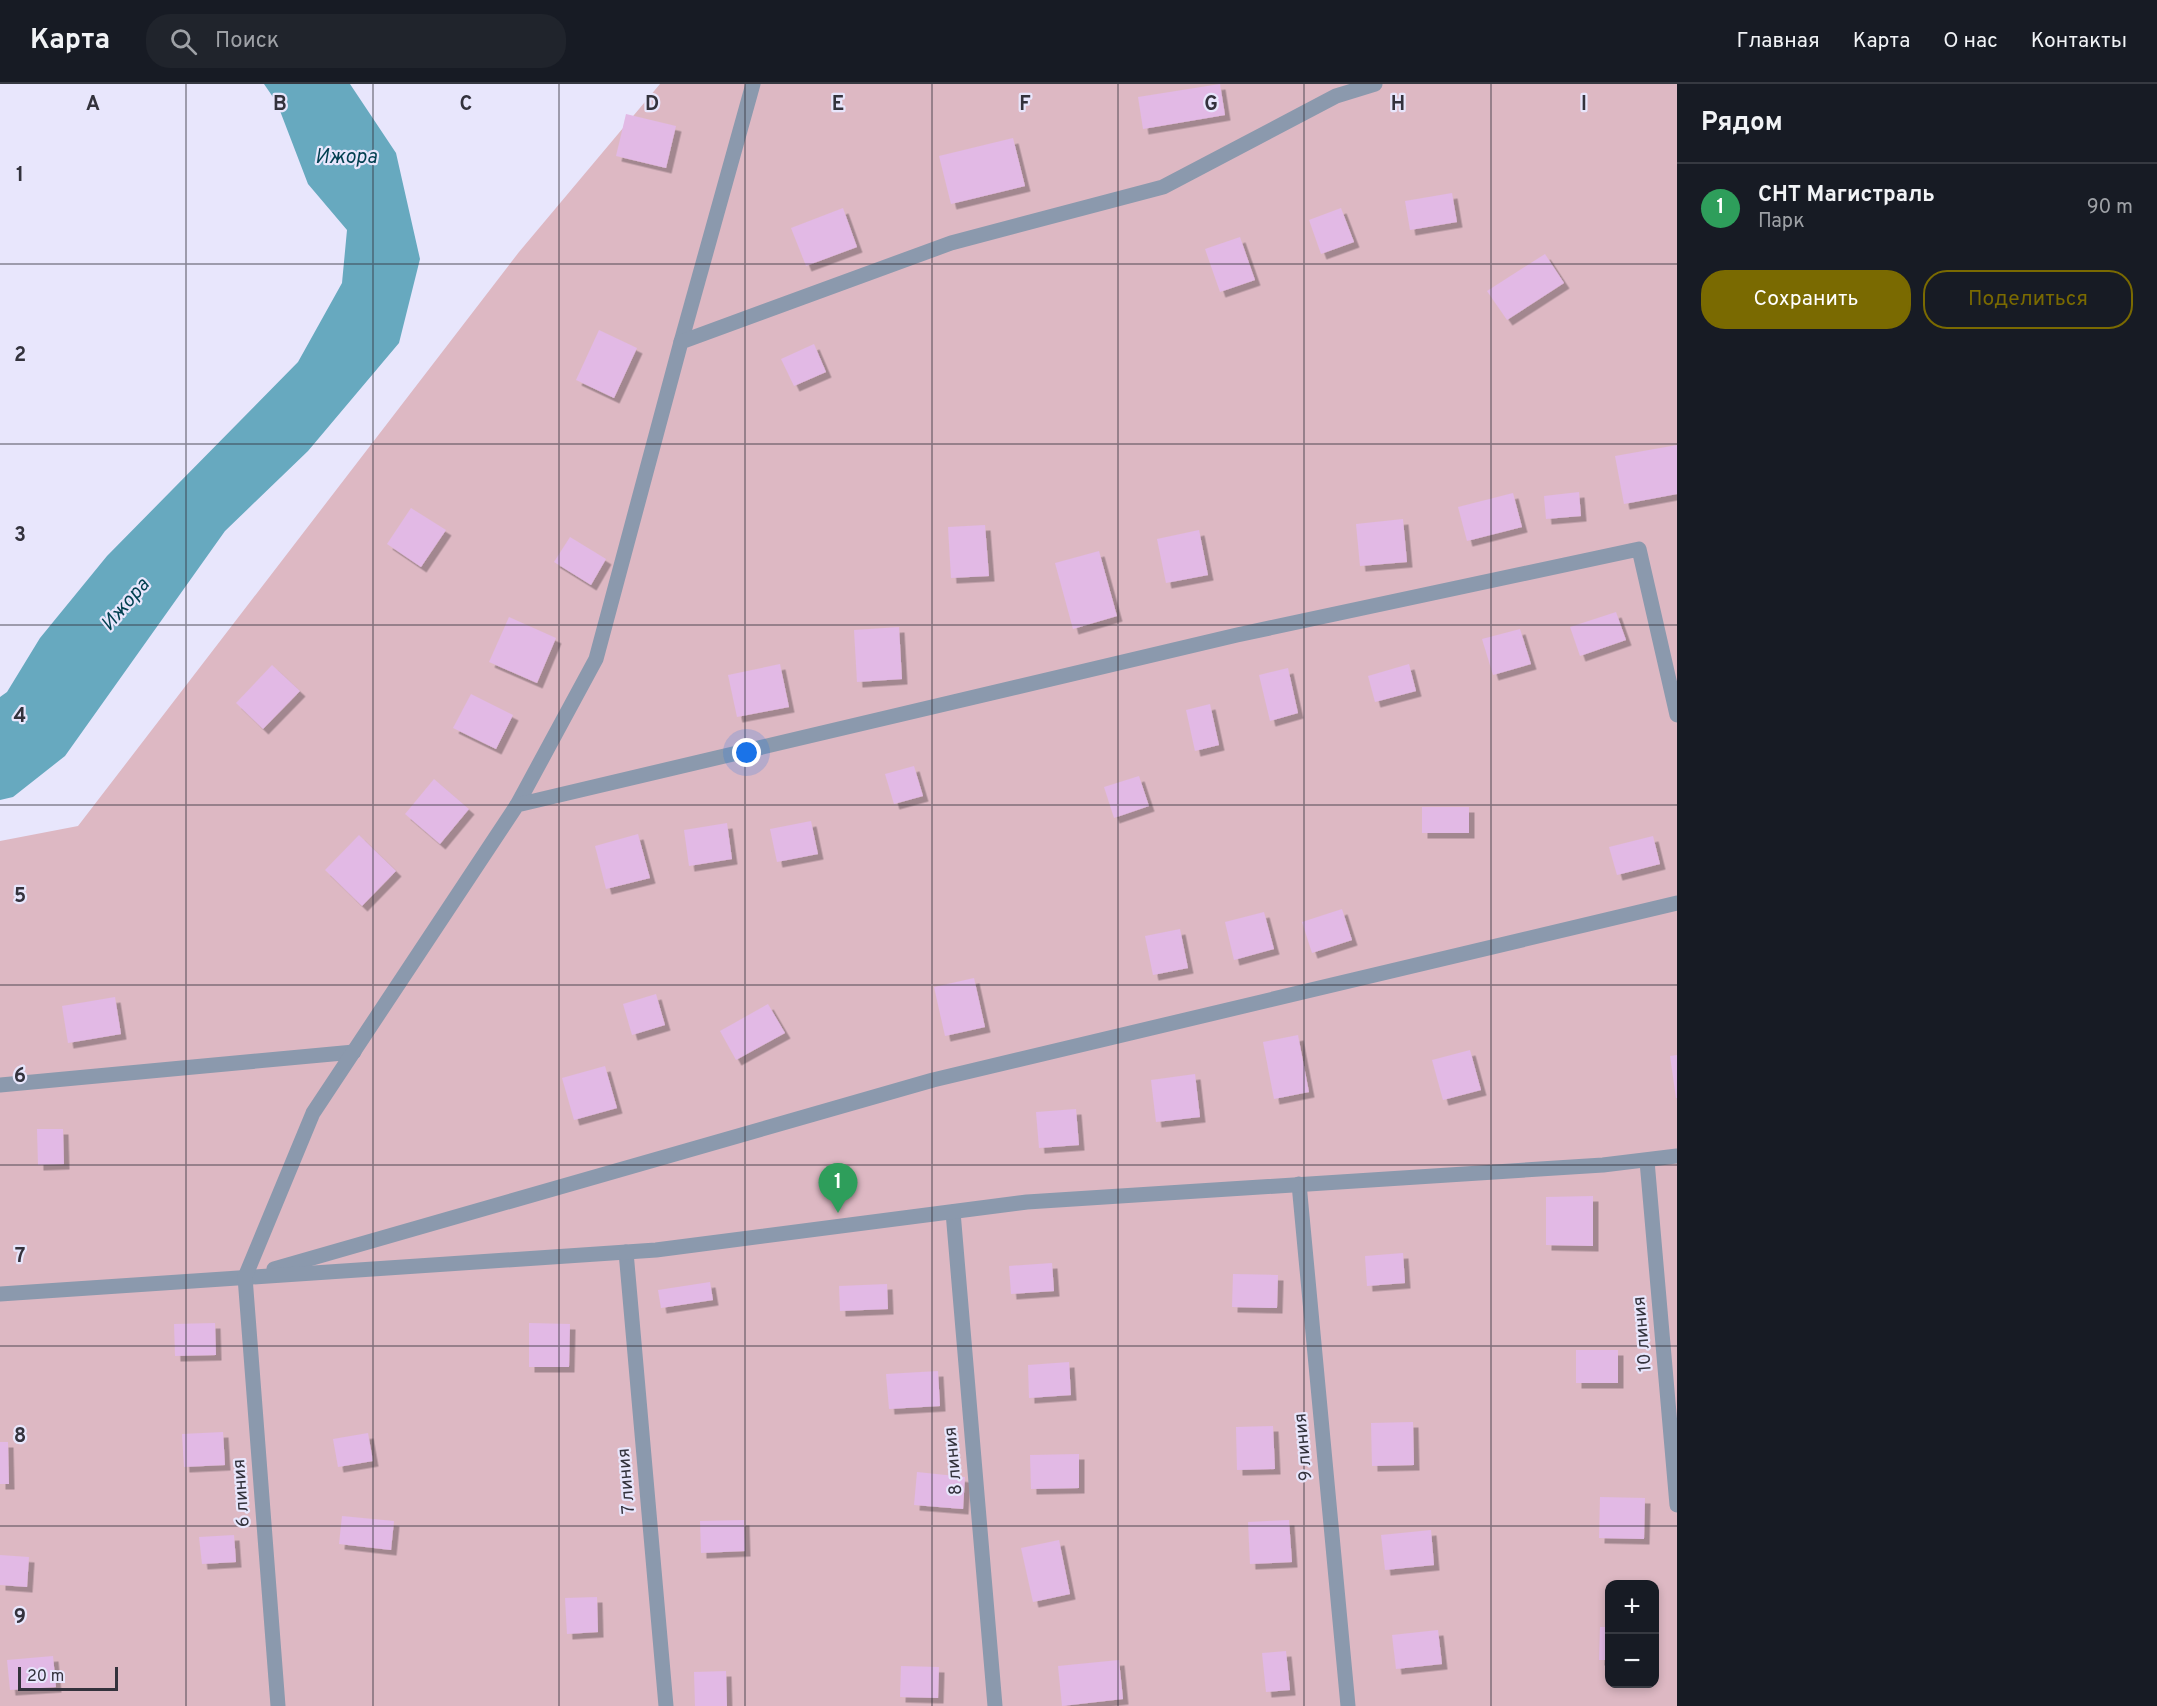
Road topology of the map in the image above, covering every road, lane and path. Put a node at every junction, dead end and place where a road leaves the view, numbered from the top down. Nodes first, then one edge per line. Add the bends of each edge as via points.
1 (753, 84) edge
2 (1376, 84) edge
3 (1334, 90) edge
4 (681, 342) junction
5 (1677, 715) edge
6 (517, 805) junction
7 (1677, 903) edge
8 (354, 1052) junction
9 (0, 1084) edge
10 (1677, 1156) edge
11 (1647, 1161) junction
12 (1299, 1185) junction
13 (953, 1212) junction
14 (626, 1252) junction
15 (245, 1277) junction
16 (0, 1294) edge
17 (1677, 1504) edge
18 (278, 1706) edge
19 (666, 1706) edge
20 (995, 1706) edge
21 (1348, 1706) edge

1 - 4 lane
2 - 3 lane
3 - 4 lane via 1162,187 951,243
4 - 6 lane via 596,659
5 - 6 lane via 1639,549 1237,635
6 - 8 lane
7 - 15 lane via 933,1080
8 - 9 lane
8 - 15 lane via 313,1113
10 - 11 lane
11 - 12 lane
11 - 17 lane, 10 линия
12 - 13 lane via 1027,1202
12 - 21 lane, 9 линия
13 - 14 lane
13 - 20 lane, 8 линия
14 - 15 lane
14 - 19 lane, 7 линия
15 - 16 lane
15 - 18 lane, 6 линия

